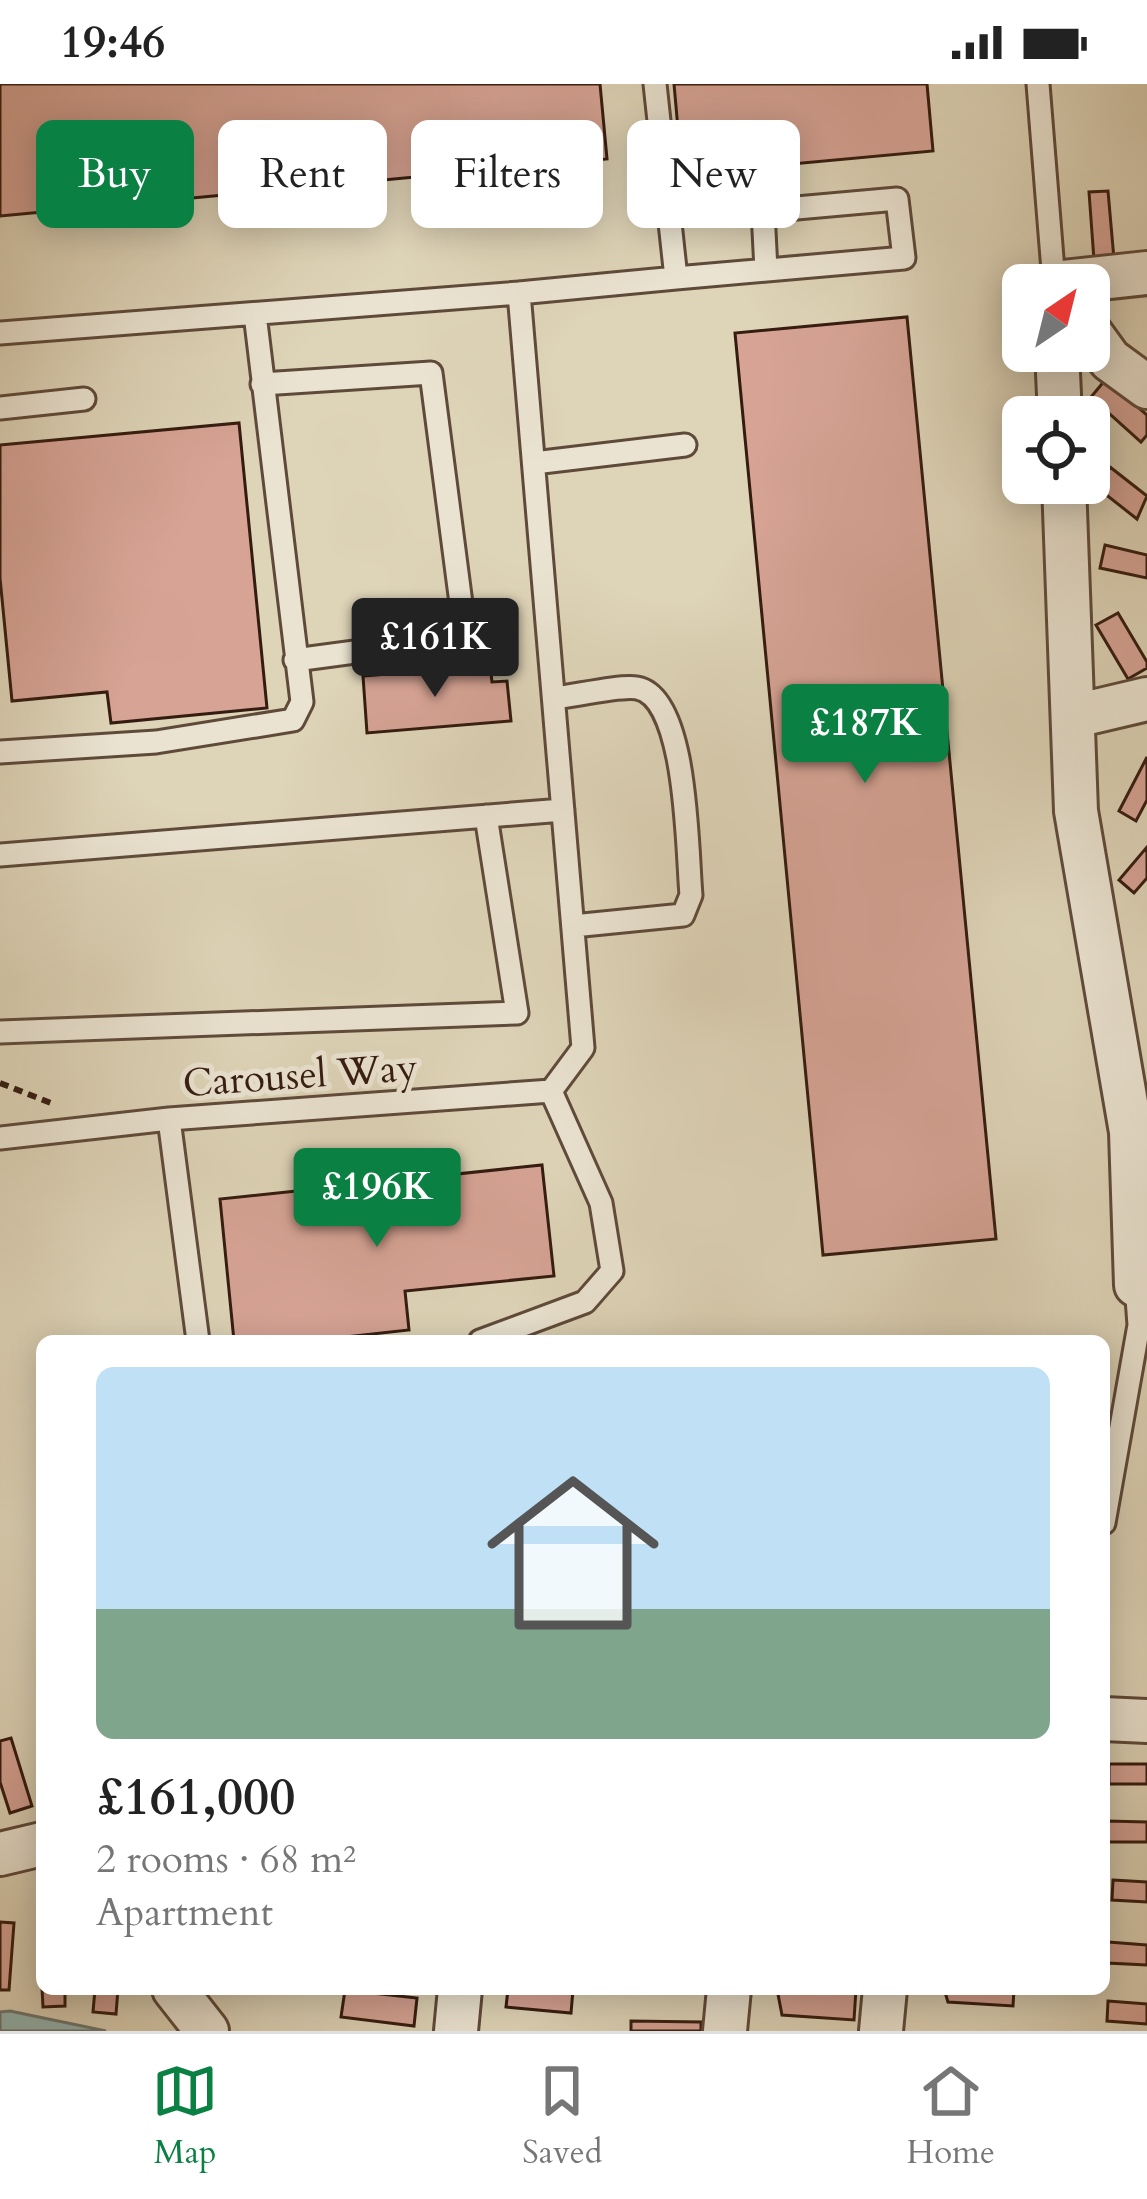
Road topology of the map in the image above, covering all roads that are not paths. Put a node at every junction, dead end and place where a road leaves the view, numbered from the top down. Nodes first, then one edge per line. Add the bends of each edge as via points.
1 (655, 84) edge
2 (1038, 84) edge
3 (1052, 264) edge
4 (766, 270) junction
5 (1147, 273) edge
6 (1110, 277) edge
7 (676, 278) junction
8 (520, 292) junction
9 (255, 314) junction
10 (0, 333) edge
11 (1110, 359) edge
12 (262, 385) junction
13 (1147, 387) edge
14 (84, 399) dead end
15 (0, 408) edge
16 (685, 445) dead end
17 (534, 463) junction
18 (1065, 504) edge
19 (295, 660) junction
20 (554, 698) junction
21 (1147, 699) edge
22 (1075, 716) junction
23 (0, 752) edge
24 (563, 810) junction
25 (486, 816) junction
26 (0, 855) edge
27 (573, 926) junction
28 (0, 1032) edge
29 (551, 1091) junction
30 (169, 1119) junction
31 (1139, 1131) edge
32 (0, 1138) edge
33 (1137, 1305) joint
34 (197, 1335) edge
35 (496, 1335) edge
36 (1110, 1483) edge
37 (1110, 1719) edge
38 (1147, 1721) edge
39 (36, 1845) edge
40 (0, 1854) edge
41 (179, 1995) edge
42 (459, 1995) edge
43 (728, 1995) edge
44 (884, 1995) edge
45 (208, 2031) edge
46 (456, 2031) edge
47 (725, 2031) edge
48 (881, 2031) edge

1 - 7 lane
2 - 3 lane
4 - 4 lane via 904,258 897,199 763,211
4 - 7 lane
5 - 6 street
7 - 8 lane
8 - 9 lane
8 - 17 lane
9 - 10 lane
9 - 12 lane
11 - 13 street
12 - 19 lane
12 - 19 lane via 430,373 462,611 463,629 452,639
14 - 15 lane
16 - 17 lane
17 - 20 lane
18 - 22 street
19 - 23 lane via 302,702 293,720 156,742
20 - 24 lane
20 - 27 lane via 637,688 659,701 676,737 691,895 683,915
21 - 22 street
22 - 31 street via 1076,811
24 - 25 lane
24 - 27 lane
25 - 26 lane
25 - 28 lane via 517,1013
27 - 29 lane via 584,1048
29 - 30 lane, Carousel Way
29 - 35 lane via 601,1203 612,1271 585,1301
30 - 32 lane, Carousel Way
30 - 34 lane
31 - 33 street
33 - 36 lane
37 - 38 street
39 - 40 street
41 - 45 street
42 - 46 street
43 - 47 street
44 - 48 street

